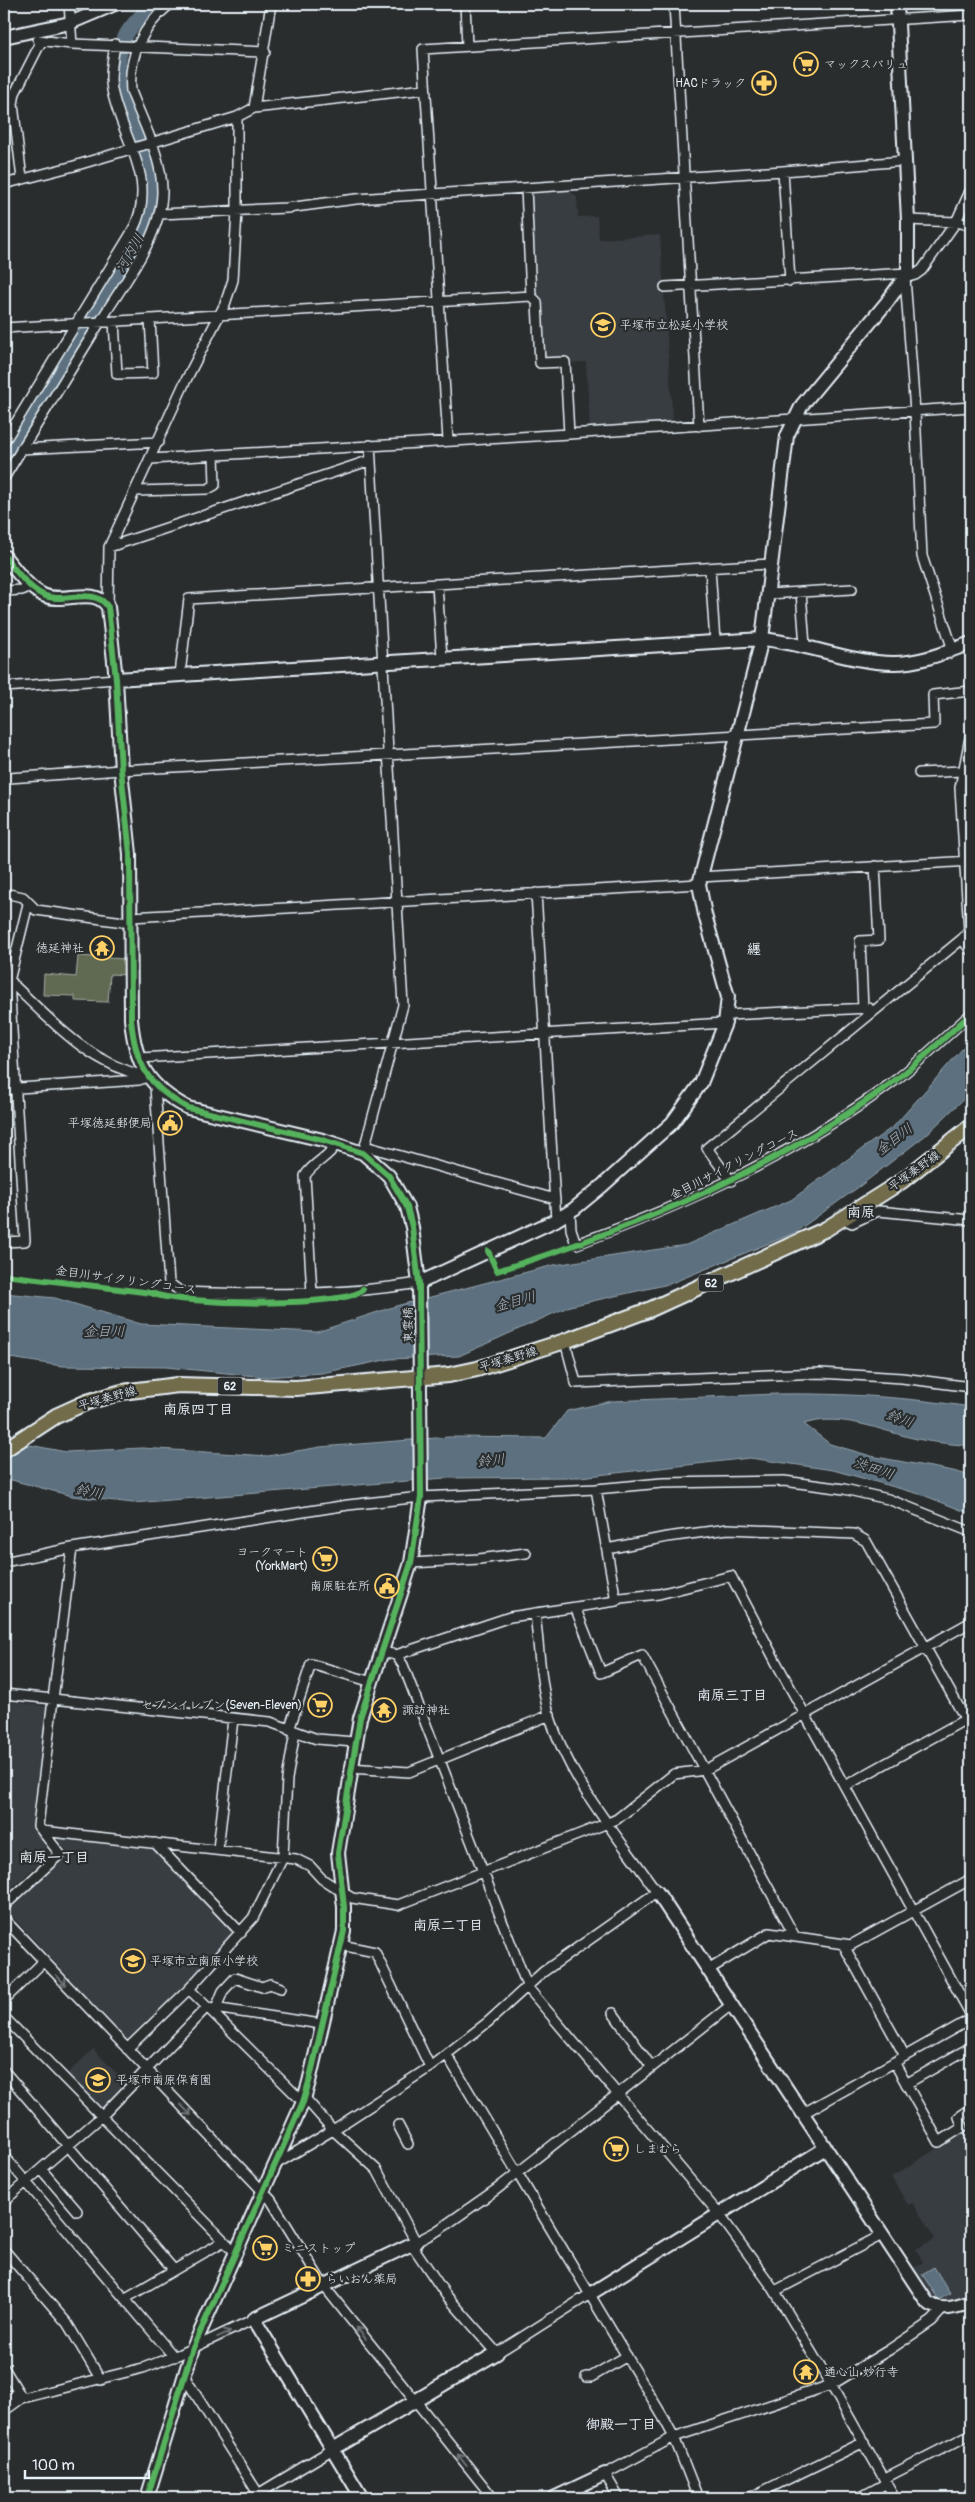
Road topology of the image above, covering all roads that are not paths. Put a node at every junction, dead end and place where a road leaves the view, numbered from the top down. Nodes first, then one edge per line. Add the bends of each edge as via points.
1 (69, 4) edge
2 (115, 4) edge
3 (170, 4) edge
4 (271, 4) edge
5 (465, 4) edge
6 (674, 4) edge
7 (897, 4) edge
8 (971, 15) edge
9 (898, 19) junction
10 (70, 23) junction
11 (676, 33) junction
12 (4, 37) edge
13 (37, 37) junction
14 (72, 44) junction
15 (115, 44) junction
16 (138, 45) junction
17 (467, 46) junction
18 (264, 52) junction
19 (425, 89) junction
20 (254, 108) junction
21 (237, 116) junction
22 (150, 141) junction
23 (132, 147) junction
24 (904, 161) junction
25 (783, 171) junction
26 (684, 178) junction
27 (22, 179) junction
28 (4, 184) edge
29 (526, 188) junction
30 (971, 189) edge
31 (433, 193) junction
32 (236, 211) junction
33 (160, 214) junction
34 (908, 220) junction
35 (956, 222) junction
36 (971, 225) edge
37 (906, 276) junction
38 (790, 280) junction
39 (690, 286) junction
40 (665, 288) dead end
41 (531, 296) junction
42 (440, 302) junction
43 (219, 314) junction
44 (150, 319) junction
45 (114, 321) junction
46 (99, 322) junction
47 (75, 323) junction
48 (4, 328) edge
49 (971, 407) edge
50 (915, 412) junction
51 (794, 420) junction
52 (699, 426) junction
53 (568, 434) junction
54 (448, 440) junction
55 (4, 442) edge
56 (159, 442) junction
57 (370, 445) junction
58 (21, 449) junction
59 (214, 455) junction
60 (151, 458) junction
61 (372, 460) junction
62 (4, 478) edge
63 (135, 491) junction
64 (109, 547) junction
65 (4, 556) edge
66 (771, 564) junction
67 (710, 568) junction
68 (437, 585) junction
69 (31, 586) junction
70 (379, 588) junction
71 (852, 589) dead end
72 (4, 591) edge
73 (801, 592) junction
74 (768, 594) junction
75 (108, 606) junction
76 (762, 639) junction
77 (715, 642) junction
78 (971, 643) edge
79 (805, 646) junction
80 (953, 650) junction
81 (442, 658) junction
82 (383, 661) junction
83 (180, 674) junction
84 (116, 680) junction
85 (4, 687) edge
86 (971, 691) edge
87 (971, 733) edge
88 (739, 736) junction
89 (388, 756) junction
90 (121, 770) junction
91 (962, 770) junction
92 (919, 773) dead end
93 (4, 782) edge
94 (968, 861) edge
95 (875, 866) junction
96 (700, 880) junction
97 (536, 893) junction
98 (4, 894) edge
99 (398, 902) junction
100 (28, 904) junction
101 (132, 920) junction
102 (962, 939) junction
103 (971, 951) edge
104 (6, 979) edge
105 (864, 1008) junction
106 (877, 1008) junction
107 (971, 1014) edge
108 (726, 1019) junction
109 (545, 1034) junction
110 (393, 1044) junction
111 (140, 1058) junction
112 (151, 1082) junction
113 (16, 1088) junction
114 (4, 1089) edge
115 (971, 1126) edge
116 (336, 1144) junction
117 (364, 1149) junction
118 (731, 1181) junction
119 (554, 1199) junction
120 (570, 1211) junction
121 (843, 1219) junction
122 (556, 1220) junction
123 (971, 1220) edge
124 (4, 1242) edge
125 (419, 1285) junction
126 (312, 1294) junction
127 (565, 1341) junction
128 (421, 1384) junction
129 (971, 1387) edge
130 (4, 1450) edge
131 (596, 1489) junction
132 (422, 1495) junction
133 (971, 1532) edge
134 (72, 1548) junction
135 (607, 1549) junction
136 (526, 1553) dead end
137 (4, 1562) edge
138 (411, 1563) junction
139 (616, 1601) junction
140 (576, 1607) junction
141 (535, 1613) junction
142 (971, 1622) edge
143 (926, 1647) junction
144 (382, 1652) junction
145 (396, 1655) junction
146 (372, 1682) junction
147 (4, 1694) edge
148 (53, 1698) junction
149 (550, 1715) junction
150 (806, 1715) junction
151 (233, 1719) junction
152 (966, 1719) junction
153 (971, 1729) edge
154 (292, 1731) junction
155 (354, 1742) junction
156 (439, 1760) junction
157 (350, 1768) junction
158 (705, 1770) junction
159 (845, 1786) junction
160 (608, 1823) junction
161 (42, 1831) junction
162 (155, 1842) junction
163 (218, 1849) junction
164 (283, 1857) junction
165 (483, 1871) junction
166 (971, 1879) edge
167 (657, 1892) junction
168 (342, 1893) junction
169 (4, 1906) edge
170 (913, 1911) junction
171 (4, 1919) edge
172 (241, 1933) junction
173 (795, 1937) junction
174 (843, 1944) junction
175 (341, 1945) junction
176 (44, 1961) junction
177 (708, 1970) junction
178 (281, 1988) dead end
179 (528, 1988) junction
180 (189, 1989) junction
181 (4, 2000) edge
182 (731, 2005) junction
183 (211, 2007) junction
184 (613, 2013) dead end
185 (971, 2015) edge
186 (4, 2017) edge
187 (971, 2019) edge
188 (321, 2024) junction
189 (971, 2048) edge
190 (127, 2049) junction
191 (446, 2055) junction
192 (905, 2056) junction
193 (894, 2062) junction
194 (651, 2066) junction
195 (430, 2067) junction
196 (147, 2070) junction
197 (4, 2071) edge
198 (906, 2084) junction
199 (616, 2093) junction
200 (304, 2099) junction
201 (971, 2109) edge
202 (802, 2114) junction
203 (102, 2116) junction
204 (398, 2125) dead end
205 (333, 2130) junction
206 (408, 2144) dead end
207 (68, 2146) junction
208 (824, 2148) junction
209 (4, 2156) edge
210 (276, 2164) junction
211 (41, 2169) junction
212 (517, 2171) junction
213 (26, 2182) junction
214 (263, 2192) junction
215 (4, 2201) edge
216 (77, 2211) dead end
217 (719, 2214) junction
218 (882, 2235) junction
219 (224, 2241) junction
220 (414, 2244) junction
221 (4, 2250) edge
222 (236, 2253) junction
223 (174, 2270) junction
224 (324, 2286) junction
225 (775, 2291) junction
226 (590, 2294) junction
227 (126, 2298) junction
228 (971, 2302) edge
229 (943, 2309) junction
230 (254, 2320) junction
231 (193, 2348) junction
232 (498, 2352) junction
233 (627, 2356) junction
234 (174, 2357) junction
235 (4, 2368) edge
236 (184, 2376) junction
237 (586, 2377) dead end
238 (100, 2380) junction
239 (831, 2385) junction
240 (4, 2395) edge
241 (22, 2398) junction
242 (415, 2401) junction
243 (4, 2411) edge
244 (971, 2434) edge
245 (674, 2437) junction
246 (864, 2442) junction
247 (333, 2449) junction
248 (605, 2474) junction
249 (886, 2481) junction
250 (260, 2496) edge
251 (147, 2498) edge
252 (362, 2498) edge
253 (493, 2498) edge
254 (554, 2498) edge
255 (619, 2498) edge
256 (698, 2498) edge
257 (749, 2498) edge
258 (859, 2498) edge
259 (895, 2498) edge

1 - 10 street
2 - 10 street
3 - 16 street via 150,22
4 - 18 street
5 - 17 street
6 - 11 street
7 - 9 street
8 - 9 street
9 - 11 street
9 - 24 street
10 - 13 street
10 - 14 street
11 - 17 street
11 - 26 street
12 - 13 street
13 - 14 street
13 - 27 street via 13,104
14 - 15 street
15 - 16 street
15 - 23 street via 112,88
16 - 18 street
16 - 22 street via 131,67 132,91
17 - 19 street via 423,49
18 - 20 street
19 - 20 street
19 - 31 street
20 - 21 street
21 - 22 street
21 - 32 street
22 - 23 street
22 - 33 street via 158,162 162,191
23 - 27 street
23 - 47 street via 142,177 140,214
24 - 25 street
24 - 34 street
25 - 26 street
25 - 38 street
26 - 29 street
26 - 39 street
27 - 28 street
29 - 31 street
29 - 41 street
30 - 35 street
31 - 32 street
31 - 42 street
32 - 33 street
32 - 43 street via 233,280
33 - 46 street via 145,247
34 - 35 street
34 - 37 street
35 - 36 street
35 - 37 street via 922,270 915,276
37 - 38 street
37 - 50 street
37 - 51 street via 802,404
38 - 39 street
39 - 40 street
39 - 52 street
41 - 42 street
41 - 53 street via 537,302 540,363 565,362
42 - 43 street
42 - 54 street
43 - 44 street
43 - 56 street
44 - 45 street
44 - 45 street via 153,372 117,374
45 - 46 street
46 - 47 street
46 - 58 street
47 - 48 street
47 - 55 street
49 - 50 street
50 - 51 street
50 - 80 street via 922,556
51 - 52 street
51 - 66 street via 787,436
52 - 53 street
53 - 54 street
54 - 57 street
56 - 58 street
56 - 60 street
57 - 59 street
57 - 61 street
58 - 62 street
59 - 60 street
59 - 63 street via 215,485 208,489
60 - 63 street
61 - 64 street
61 - 70 street
63 - 64 street
64 - 75 street
65 - 69 street
66 - 67 street
66 - 74 street
67 - 68 street
67 - 77 street
68 - 70 street
68 - 81 street
69 - 72 street
69 - 75 street via 51,598 100,598
70 - 82 street
70 - 83 street via 189,599
71 - 73 street
73 - 74 street
73 - 79 street
74 - 76 street
75 - 84 street
76 - 77 street
76 - 79 street
76 - 88 street
77 - 81 street
78 - 80 street
79 - 80 street via 867,661 894,663 927,659
81 - 82 street
82 - 83 street
82 - 89 street
83 - 84 street
84 - 85 street
84 - 90 street
86 - 88 street via 933,695 934,724
87 - 91 street
88 - 89 street
88 - 96 street
89 - 90 street
89 - 99 street
90 - 93 street via 9,778
90 - 101 street via 130,854
91 - 92 street
91 - 94 street via 960,788
94 - 95 street
94 - 102 street via 968,932
95 - 96 street
95 - 105 street via 879,940 860,941
96 - 97 street
96 - 108 street via 705,915 726,984
97 - 99 street
97 - 109 street
98 - 100 street via 23,897
99 - 101 street
99 - 110 street via 403,1006
100 - 101 street via 36,910
100 - 104 street
101 - 111 street via 131,1019 134,1044
102 - 103 street
102 - 106 street
104 - 112 street via 73,1041
104 - 113 street
105 - 106 street
105 - 108 street
106 - 118 street via 707,1148
107 - 118 street, 金目川サイクリングコース via 899,1077 862,1104 797,1146
108 - 109 street
108 - 120 street via 701,1083 672,1123
109 - 110 street
109 - 119 street
110 - 111 street
110 - 117 street
111 - 112 street
112 - 113 street via 139,1080
112 - 116 street via 171,1099 206,1114
112 - 126 street via 169,1284 181,1292
113 - 114 street
113 - 124 street via 25,1241
115 - 121 main road, 平塚秦野線 / 62 via 902,1181
116 - 117 street
116 - 126 street via 332,1153 310,1168 305,1176
117 - 119 street
117 - 125 street, 東雲橋 via 389,1176 407,1207
118 - 120 street, 金目川サイクリングコース via 664,1211 576,1244
119 - 122 street
120 - 122 street
121 - 123 street via 852,1223 878,1211
121 - 127 main road, 平塚秦野線 / 62 via 737,1272
122 - 125 street
125 - 126 street
125 - 128 street, 東雲橋
127 - 128 main road, 平塚秦野線 / 62
127 - 129 street via 576,1383 820,1373 902,1378
128 - 130 main road, 平塚秦野線 / 62 via 144,1388 87,1402 45,1422
128 - 132 street, 東雲橋
131 - 132 street
131 - 133 street via 662,1483 784,1481 844,1489 888,1500
131 - 135 street
132 - 134 street
132 - 138 street, 東雲橋
134 - 137 street
134 - 148 street
135 - 139 street
135 - 143 street via 728,1529 854,1534 866,1541
136 - 138 street
138 - 144 street, 東雲橋
139 - 140 street
139 - 150 street via 731,1576
140 - 141 street
140 - 158 street via 601,1674 642,1655
141 - 145 street via 498,1620
141 - 149 street via 542,1679
142 - 143 street
143 - 150 street
143 - 152 street
144 - 145 street
144 - 146 street, 東雲橋
145 - 156 street
146 - 154 street via 311,1664
146 - 155 street, 東雲橋
147 - 148 street
148 - 151 street
148 - 161 street via 38,1826
149 - 156 street
149 - 160 street via 570,1766
150 - 158 street
150 - 159 street
151 - 154 street via 270,1722
151 - 163 street
152 - 153 street
152 - 159 street
154 - 155 street via 330,1741
154 - 164 street via 286,1779
155 - 157 street, 東雲橋
156 - 157 street via 409,1772
156 - 165 street
157 - 168 street, 東雲橋 via 338,1853
158 - 160 street via 674,1774
158 - 173 street
159 - 170 street
160 - 165 street
160 - 167 street
161 - 162 street
161 - 169 street via 60,1854
162 - 163 street
162 - 172 street
163 - 164 street
164 - 168 street via 303,1861
164 - 172 street via 253,1918
165 - 168 street via 398,1905 352,1898
165 - 179 street
166 - 170 street
167 - 177 street
167 - 179 street via 543,1972
168 - 175 street, 東雲橋 via 344,1920
170 - 174 street via 851,1945
170 - 185 street
171 - 176 street
172 - 180 street
173 - 174 street
173 - 177 street via 769,1933
174 - 192 street
175 - 188 street, 東雲橋
175 - 195 street via 375,1952
176 - 181 street
176 -> 190 street
177 - 182 street
178 - 183 street via 270,1984 262,1987 235,1978
179 - 191 street
179 - 199 street
180 - 183 street
180 - 190 street
182 - 194 street
182 - 202 street
183 - 188 street
183 - 196 street
183 - 200 street
184 - 194 street
186 - 203 street
187 - 192 street
188 - 200 street, 東雲橋
189 - 198 street
190 - 196 street
191 - 195 street
191 - 212 street
192 - 193 street
193 - 198 street
193 - 202 street
194 - 199 street
195 - 205 street
196 - 203 street
196 -> 214 street
197 - 207 street
198 - 201 street via 939,2142 963,2127 958,2117
199 - 212 street
199 - 217 street
200 - 205 street
200 - 210 street, 東雲橋
202 - 208 street
203 - 207 street
203 - 219 street
204 - 206 street
205 - 210 street
205 - 220 street via 377,2170
207 - 211 street
207 - 223 street
208 - 217 street
208 - 218 street
209 - 213 street
210 - 214 street, 東雲橋
211 - 213 street
211 - 216 street
212 - 220 street via 445,2226
212 - 226 street
213 - 215 street
213 - 227 street
214 - 222 street, 東雲橋
214 - 224 street
217 - 225 street
217 - 226 street
218 - 225 street
218 - 229 street via 927,2302
219 - 222 street
219 - 223 street
220 - 224 street
220 - 232 street via 452,2303
221 - 238 street via 67,2323
222 - 231 street, 東雲橋
223 - 227 street
224 - 230 street
242 -> 224 street
225 - 239 street
226 - 232 street
226 - 233 street
227 - 234 street
228 - 229 street
229 - 239 street via 889,2350
231 -> 230 street
230 - 247 street
231 - 234 street
231 - 236 street, 東雲橋
232 - 242 street
233 - 237 street
233 - 245 street
234 - 238 street
235 - 241 street
236 - 250 street
236 - 251 street, 東雲橋
238 - 241 street
239 - 245 street
239 - 246 street
240 - 241 street
241 - 243 street
242 - 247 street
253 -> 242 street
244 - 249 street
245 - 248 street
245 - 256 street
246 - 249 street
246 - 257 street
247 - 250 street
247 - 252 street
248 - 254 street
248 - 255 street
249 - 258 street
249 - 259 street

